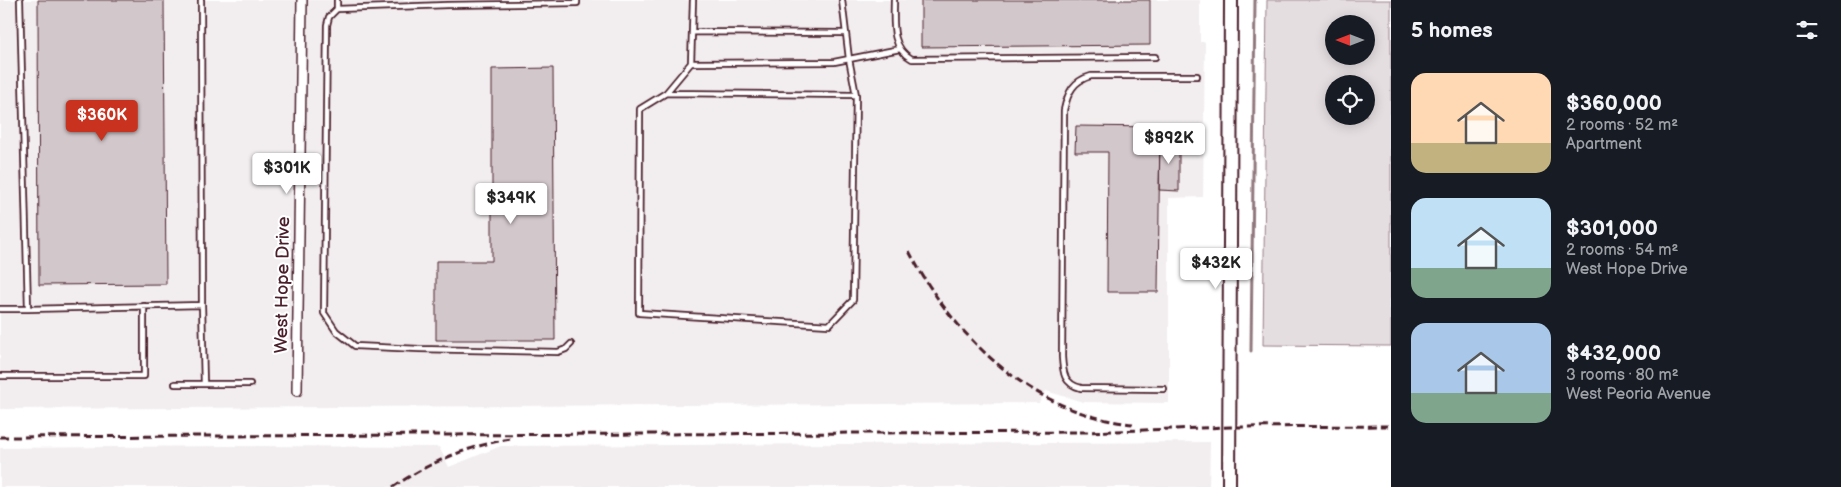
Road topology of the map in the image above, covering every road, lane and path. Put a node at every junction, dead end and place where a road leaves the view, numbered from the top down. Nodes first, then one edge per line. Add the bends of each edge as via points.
1 (20, 0) edge
2 (201, 0) edge
3 (302, 0) edge
4 (337, 0) edge
5 (577, 0) edge
6 (693, 0) edge
7 (842, 0) edge
8 (894, 0) edge
9 (1231, 0) edge
10 (338, 9) junction
11 (692, 32) junction
12 (846, 33) junction
13 (900, 48) junction
14 (1156, 57) dead end
15 (849, 59) junction
16 (691, 63) junction
17 (1197, 76) dead end
18 (666, 93) junction
19 (856, 95) junction
20 (202, 305) junction
21 (144, 306) junction
22 (0, 309) edge
23 (28, 309) junction
24 (571, 344) dead end
25 (0, 376) edge
26 (175, 384) dead end
27 (204, 384) junction
28 (250, 384) dead end
29 (1164, 389) dead end
30 (297, 391) dead end
31 (1229, 487) edge

1 - 23 lane
2 - 20 lane
3 - 30 street, West Hope Drive
4 - 10 lane
5 - 10 lane via 577,3
6 - 11 lane
7 - 12 lane
8 - 13 lane via 895,39
9 - 31 main road
10 - 24 lane via 329,17 327,25 324,313 329,322 355,346 558,352
11 - 12 lane
11 - 16 lane
12 - 15 lane
13 - 14 lane via 905,56 912,59
13 - 15 lane
15 - 16 lane via 834,62
15 - 19 lane
16 - 18 lane
17 - 29 lane via 1091,76 1081,79 1067,96 1064,110 1062,357 1066,380 1081,388
18 - 19 lane
18 - 19 lane via 640,109 639,313 829,325 853,300
20 - 21 lane
20 - 27 lane
21 - 23 lane
21 - 25 lane via 144,376
22 - 23 lane
26 - 27 lane
27 - 28 lane

